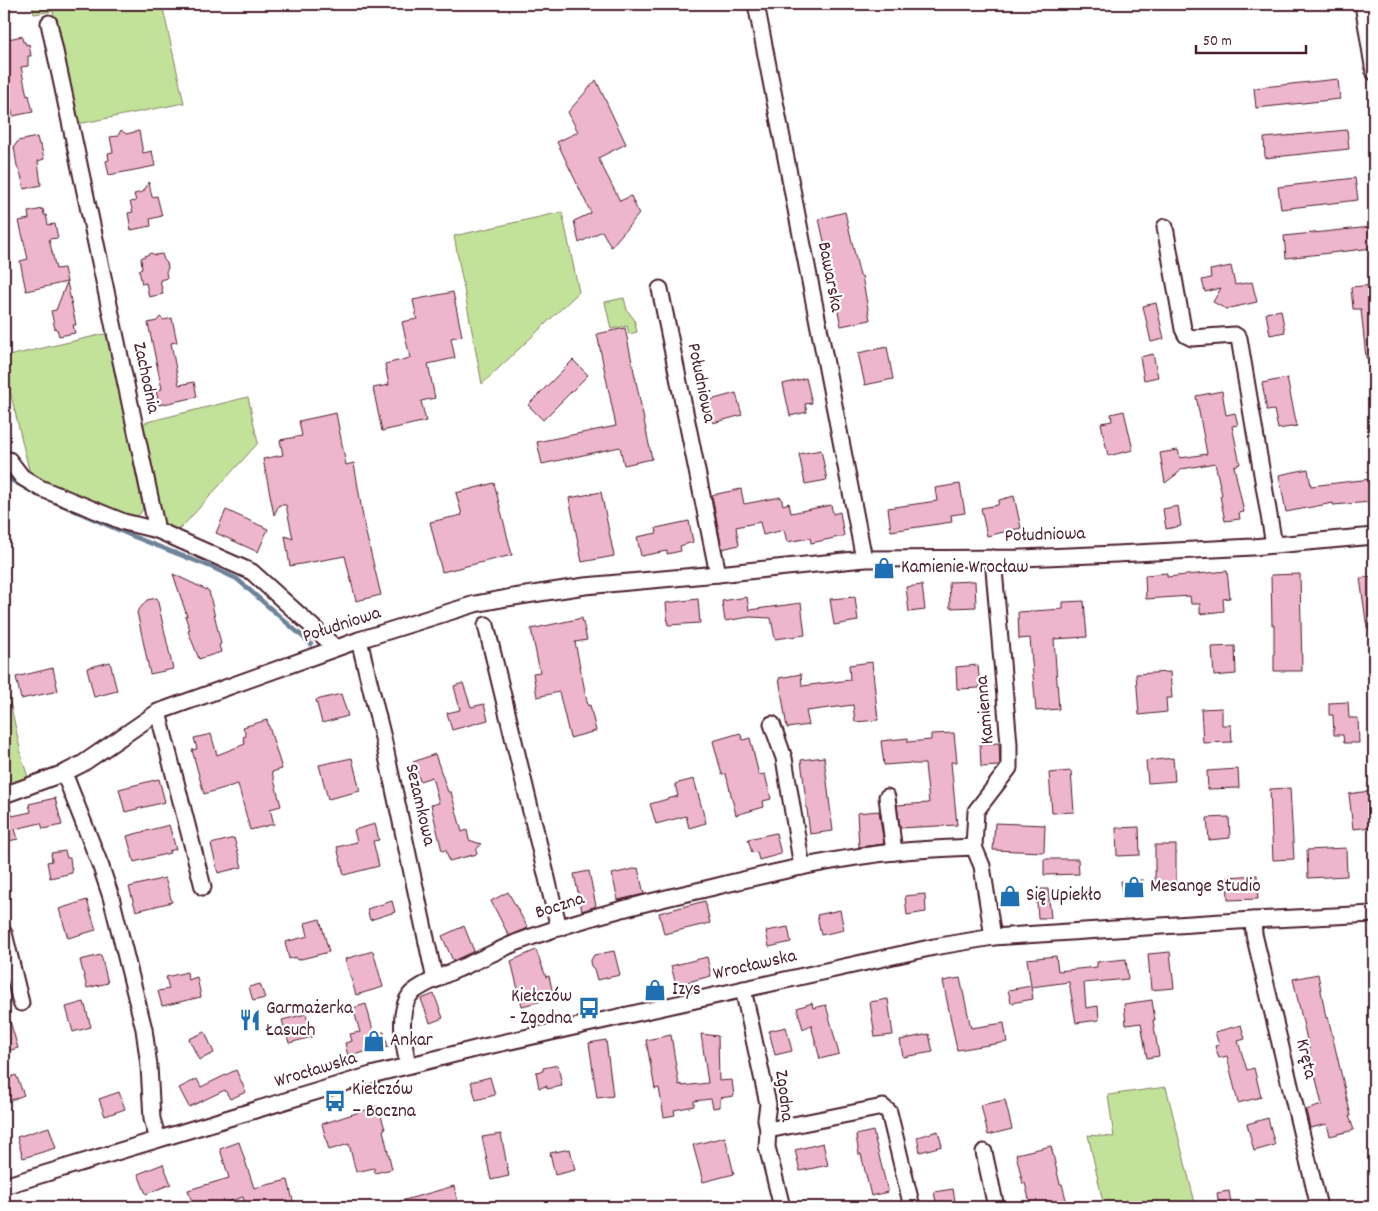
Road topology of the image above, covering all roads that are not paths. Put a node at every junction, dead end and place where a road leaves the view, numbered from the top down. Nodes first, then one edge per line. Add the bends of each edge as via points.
1 (756, 4) edge
2 (1363, 4) edge
3 (49, 23) dead end
4 (1374, 72) edge
5 (1165, 227) dead end
6 (660, 288) dead end
7 (9, 460) dead end
8 (157, 530) junction
9 (1374, 536) edge
10 (1274, 545) junction
11 (992, 558) junction
12 (864, 559) junction
13 (718, 574) junction
14 (486, 625) dead end
15 (359, 640) junction
16 (336, 648) junction
17 (158, 712) junction
18 (772, 724) dead end
19 (64, 773) junction
20 (4, 795) edge
21 (887, 797) dead end
22 (974, 847) junction
23 (894, 852) junction
24 (802, 866) junction
25 (203, 887) dead end
26 (1374, 914) edge
27 (1253, 920) junction
28 (559, 928) junction
29 (4, 933) edge
30 (993, 937) junction
31 (435, 980) junction
32 (742, 989) junction
33 (21, 1003) dead end
34 (408, 1065) junction
35 (768, 1130) junction
36 (158, 1139) junction
37 (984, 1152) dead end
38 (4, 1186) edge
39 (782, 1207) edge
40 (912, 1207) edge
41 (996, 1207) edge
42 (1319, 1207) edge

1 - 12 street, Bawarska
2 - 4 street
3 - 8 street, Zachodnia
5 - 10 street via 1186,335 1192,338 1234,335 1239,338
6 - 13 street, Południowa
7 - 8 street via 22,477 40,488 124,522
8 - 16 street via 252,572
9 - 10 street, Południowa
10 - 11 street, Południowa
11 - 12 street, Południowa
11 - 22 street, Kamienna via 1009,768 976,811
12 - 13 street, Południowa
13 - 15 street, Południowa via 585,586 474,604
14 - 28 street
15 - 16 street, Południowa
15 - 31 street, Sezamkowa
16 - 17 street, Południowa
17 - 19 street, Południowa
17 - 25 street
18 - 24 street via 784,758
19 - 20 street, Południowa
19 - 36 street via 111,897 144,1029 152,1119
21 - 23 street
22 - 23 street, Boczna
22 - 30 street via 982,866
23 - 24 street, Boczna
24 - 28 street, Boczna via 642,903
26 - 27 street, Wrocławska
27 - 30 street, Wrocławska
27 - 42 street, Kręta
28 - 31 street, Boczna via 514,944
29 - 33 street
30 - 32 street, Wrocławska
31 - 34 street, Boczna via 412,993 406,1001 403,1037
32 - 34 street, Wrocławska
32 - 35 street, Zgodna via 768,1104
34 - 36 street, Wrocławska
35 - 39 street, Zgodna via 767,1147
35 - 40 street via 883,1107 889,1112
36 - 38 street, Wrocławska
37 - 41 street

